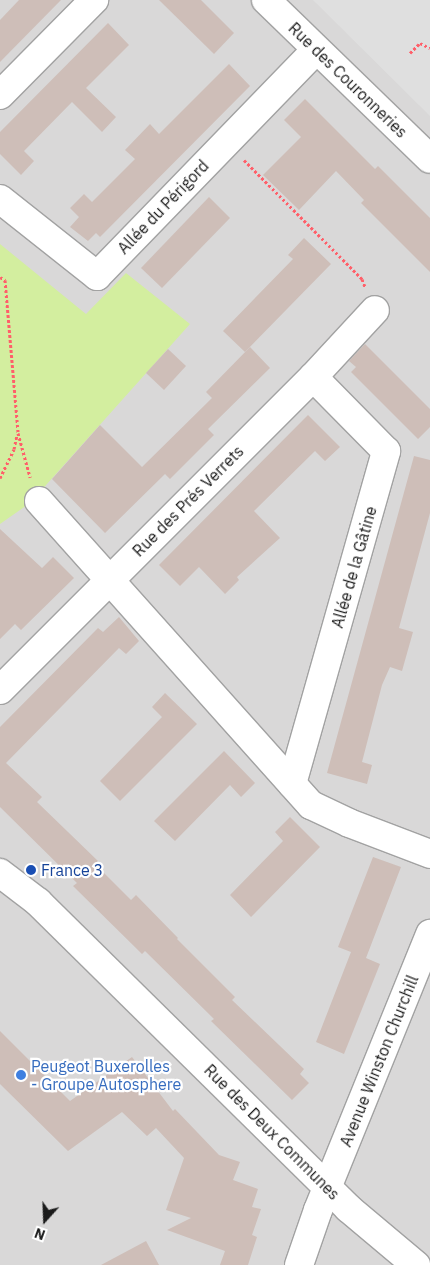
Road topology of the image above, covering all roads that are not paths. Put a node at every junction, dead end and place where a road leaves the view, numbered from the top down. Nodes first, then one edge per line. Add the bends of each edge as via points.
1 (94, 0) edge
2 (266, 0) edge
3 (316, 50) junction
4 (0, 95) edge
5 (430, 159) edge
6 (0, 199) edge
7 (375, 310) road end
8 (313, 377) junction
9 (39, 501) road end
10 (109, 580) junction
11 (0, 690) edge
12 (292, 784) junction
13 (430, 854) edge
14 (0, 873) edge
15 (430, 934) edge
16 (328, 1188) junction
17 (299, 1265) edge
18 (416, 1265) edge

1 - 4 street
2 - 3 street, Rue des Couronneries
3 - 5 street, Rue des Couronneries
3 - 6 street, Allée du Périgord via 97,276
7 - 8 street, Rue des Prés Verrets
8 - 10 street, Rue des Prés Verrets
8 - 12 street, Allée de la Gâtine via 386,452
9 - 10 street
10 - 11 street, Rue des Prés Verrets
10 - 12 street
12 - 13 street via 311,805
14 - 16 street, Rue des Deux Communes via 38,902
15 - 16 street, Avenue Winston Churchill
16 - 17 street, Avenue Winston Churchill
16 - 18 street, Rue des Deux Communes

